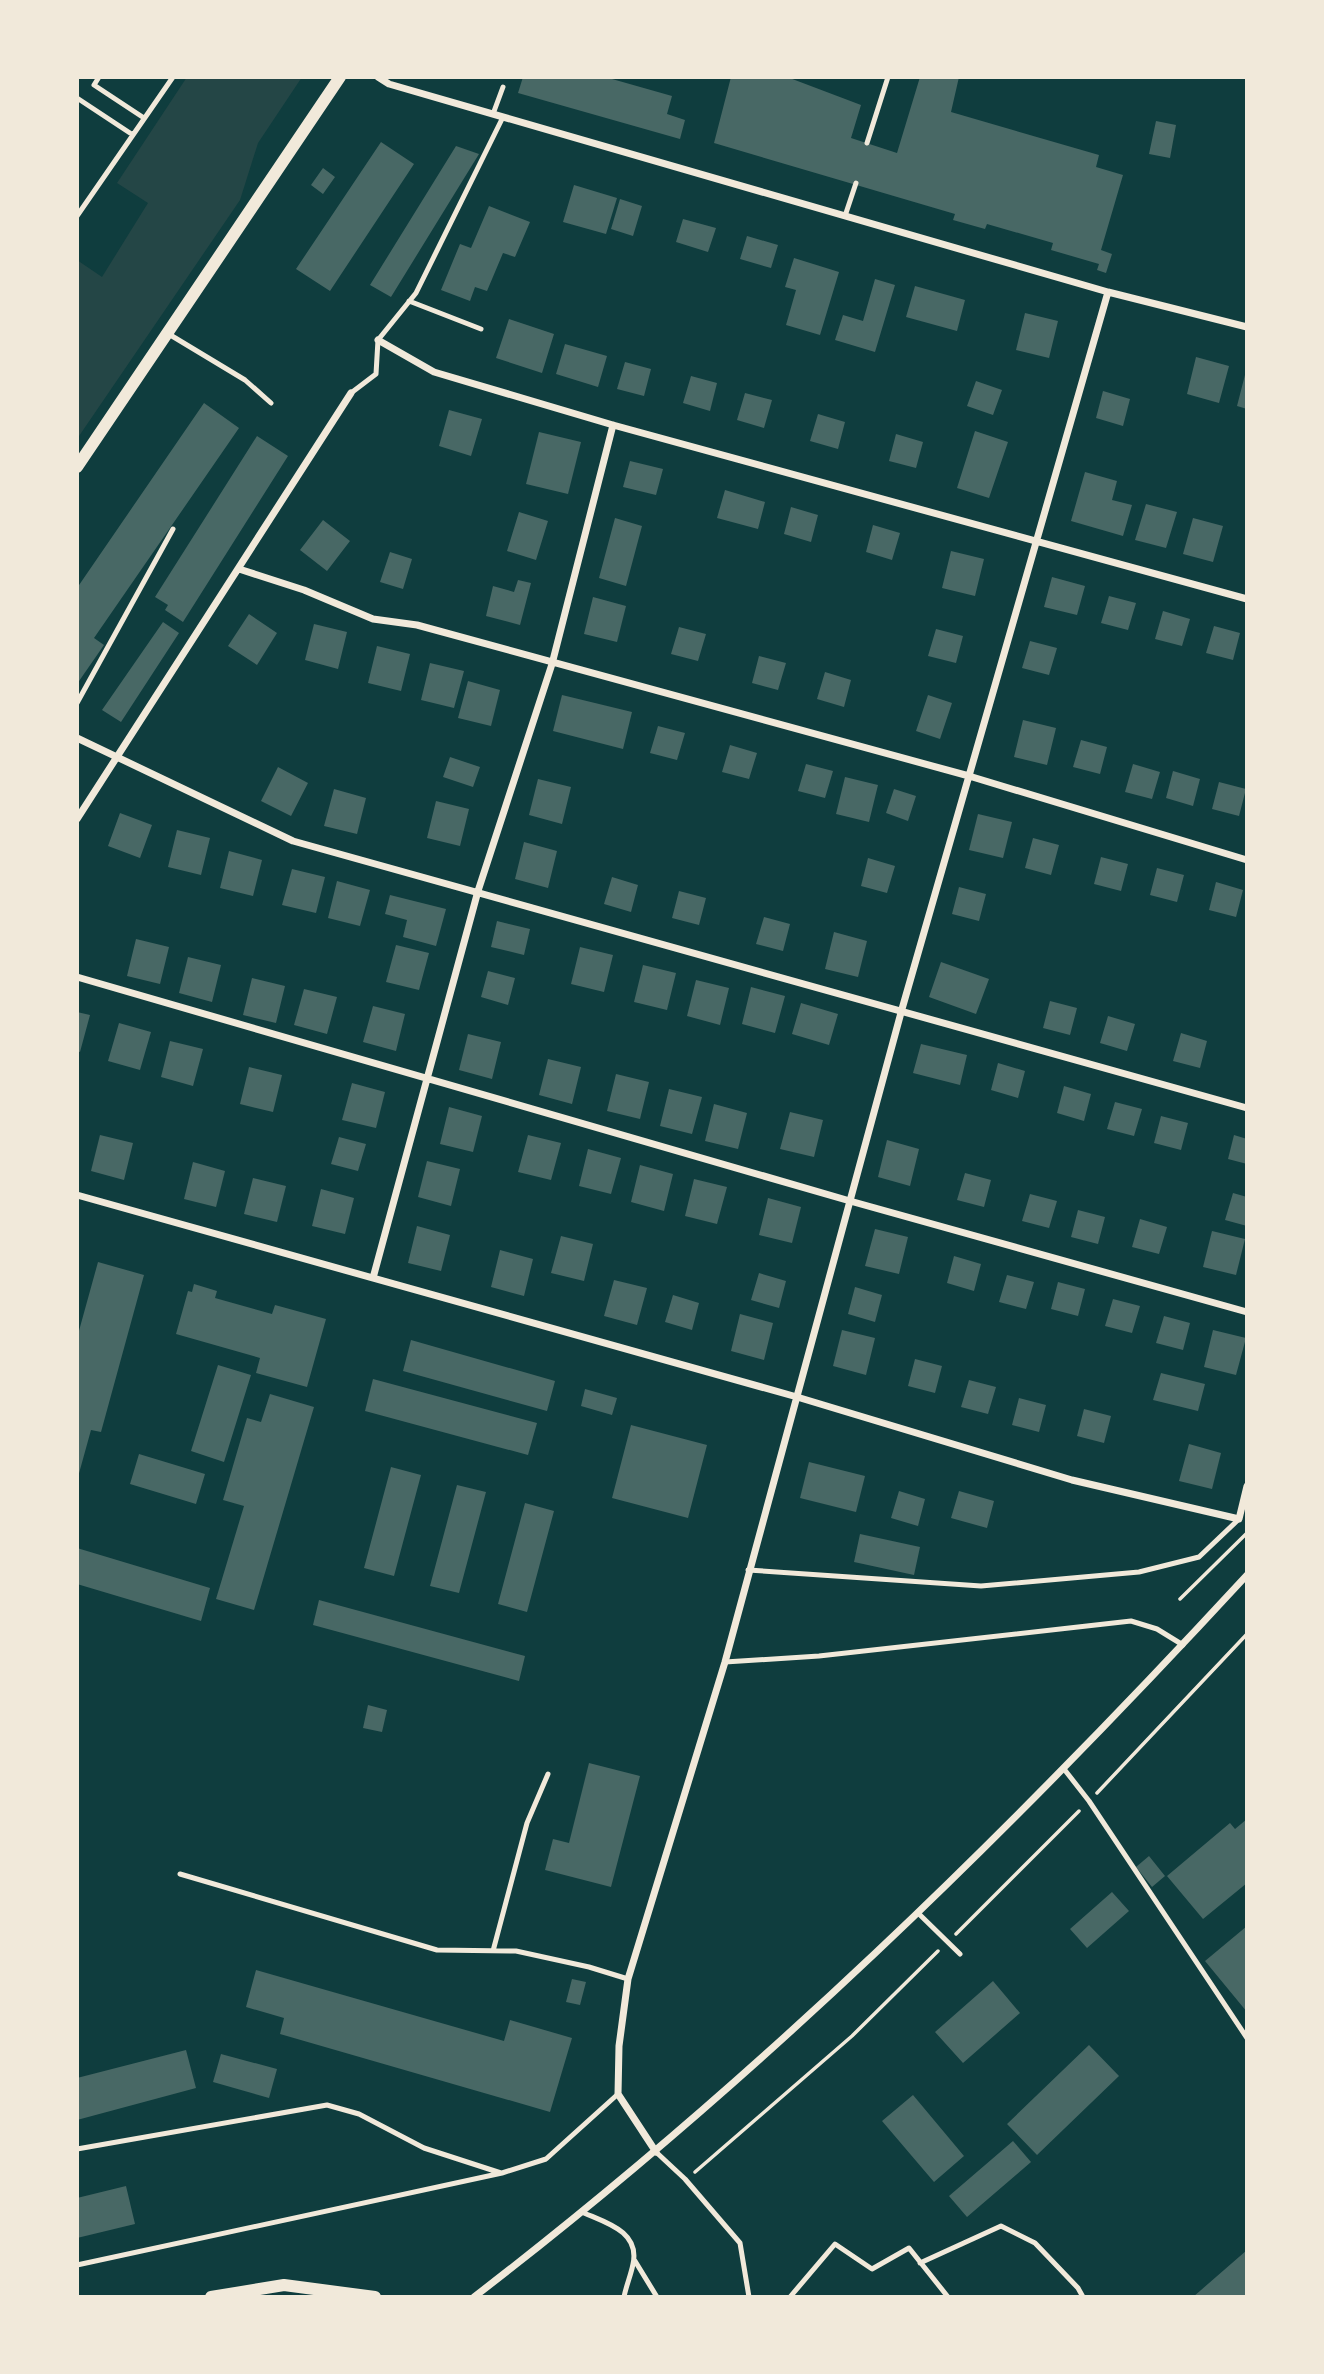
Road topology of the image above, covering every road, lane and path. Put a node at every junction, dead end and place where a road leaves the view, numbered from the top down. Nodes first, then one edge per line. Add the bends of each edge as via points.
1 (99, 77) edge
2 (173, 77) edge
3 (340, 77) edge
4 (379, 77) edge
5 (888, 77) edge
6 (503, 88) dead end
7 (77, 98) edge
8 (493, 114) junction
9 (503, 117) junction
10 (144, 118) junction
11 (133, 135) junction
12 (867, 143) dead end
13 (856, 183) dead end
14 (77, 216) edge
15 (845, 216) junction
16 (1108, 292) junction
17 (410, 301) junction
18 (1247, 327) edge
19 (481, 329) dead end
20 (167, 333) junction
21 (378, 340) junction
22 (351, 393) joint
23 (271, 403) dead end
24 (614, 425) junction
25 (77, 467) edge
26 (173, 528) dead end
27 (1037, 539) junction
28 (239, 569) junction
29 (1247, 598) edge
30 (552, 664) junction
31 (77, 703) edge
32 (77, 738) edge
33 (118, 757) junction
34 (969, 776) junction
35 (77, 819) edge
36 (1247, 860) edge
37 (478, 891) junction
38 (77, 977) edge
39 (902, 1009) junction
40 (427, 1080) junction
41 (1247, 1108) edge
42 (77, 1195) edge
43 (850, 1202) junction
44 (373, 1278) junction
45 (1247, 1312) edge
46 (797, 1396) junction
47 (1247, 1486) edge
48 (1239, 1519) junction
49 (1247, 1533) edge
50 (748, 1570) junction
51 (1247, 1575) edge
52 (1180, 1599) dead end
53 (1247, 1634) edge
54 (1183, 1645) junction
55 (724, 1662) junction
56 (1064, 1769) junction
57 (548, 1774) dead end
58 (1089, 1801) junction
59 (180, 1874) dead end
60 (918, 1913) junction
61 (948, 1941) junction
62 (493, 1951) junction
63 (960, 1954) dead end
64 (628, 1979) junction
65 (1247, 2038) edge
66 (618, 2094) junction
67 (77, 2149) edge
68 (656, 2152) junction
69 (502, 2173) junction
70 (685, 2179) junction
71 (584, 2213) junction
72 (634, 2261) junction
73 (920, 2263) junction
74 (77, 2265) edge
75 (211, 2297) edge
76 (375, 2297) edge
77 (474, 2297) edge
78 (624, 2297) edge
79 (657, 2297) edge
80 (749, 2297) edge
81 (790, 2297) edge
82 (947, 2297) edge
83 (1083, 2297) edge

1 - 10 lane via 94,85
2 - 10 lane
3 - 20 street
4 - 8 street via 389,84
5 - 12 lane
6 - 8 lane
7 - 11 lane
8 - 9 street
9 - 15 street
9 - 17 lane
10 - 11 lane
11 - 14 lane
13 - 15 lane
15 - 16 street
16 - 18 street
16 - 27 street
17 - 19 lane
17 - 21 lane
20 - 23 lane via 245,380
20 - 25 street
21 - 22 lane via 376,374
21 - 24 street via 435,372
22 - 28 street
24 - 27 street
24 - 30 street
26 - 31 lane
27 - 29 street
27 - 34 street
28 - 30 street via 373,619 417,625
28 - 33 street
30 - 34 street
30 - 37 street
32 - 33 street
33 - 35 street
33 - 37 street via 293,841
34 - 36 street
34 - 39 street
37 - 39 street
37 - 40 street
38 - 40 street
39 - 41 street
39 - 43 street
40 - 43 street
40 - 44 street
42 - 44 street
43 - 45 street
43 - 46 street
44 - 46 street
46 - 48 street via 1072,1480
46 - 50 street
47 - 48 street
48 - 50 lane via 1199,1557 1139,1572 981,1586
49 - 52 path
50 - 55 street
51 - 54 street
53 - 58 path
54 - 55 lane via 1157,1629 1131,1621 819,1656
54 - 56 street
55 - 64 street
56 - 58 lane
56 - 60 street
57 - 62 lane via 527,1824
58 - 61 path
58 - 65 lane
59 - 62 lane via 437,1950
60 - 61 lane
60 - 68 street
61 - 63 lane
61 - 70 path via 852,2036
62 - 64 lane via 516,1951
64 - 66 street
66 - 68 street
66 - 69 lane via 546,2159
67 - 69 lane via 327,2105 359,2114 424,2148
68 - 70 lane
68 - 71 street
69 - 74 lane
70 - 80 lane via 740,2243
71 - 72 lane via 623,2230
71 - 77 street
72 - 78 lane
72 - 79 lane
73 - 81 lane via 909,2249 872,2269 835,2244
73 - 82 lane
73 - 83 lane via 1000,2227 1035,2243
75 - 76 street via 284,2285

